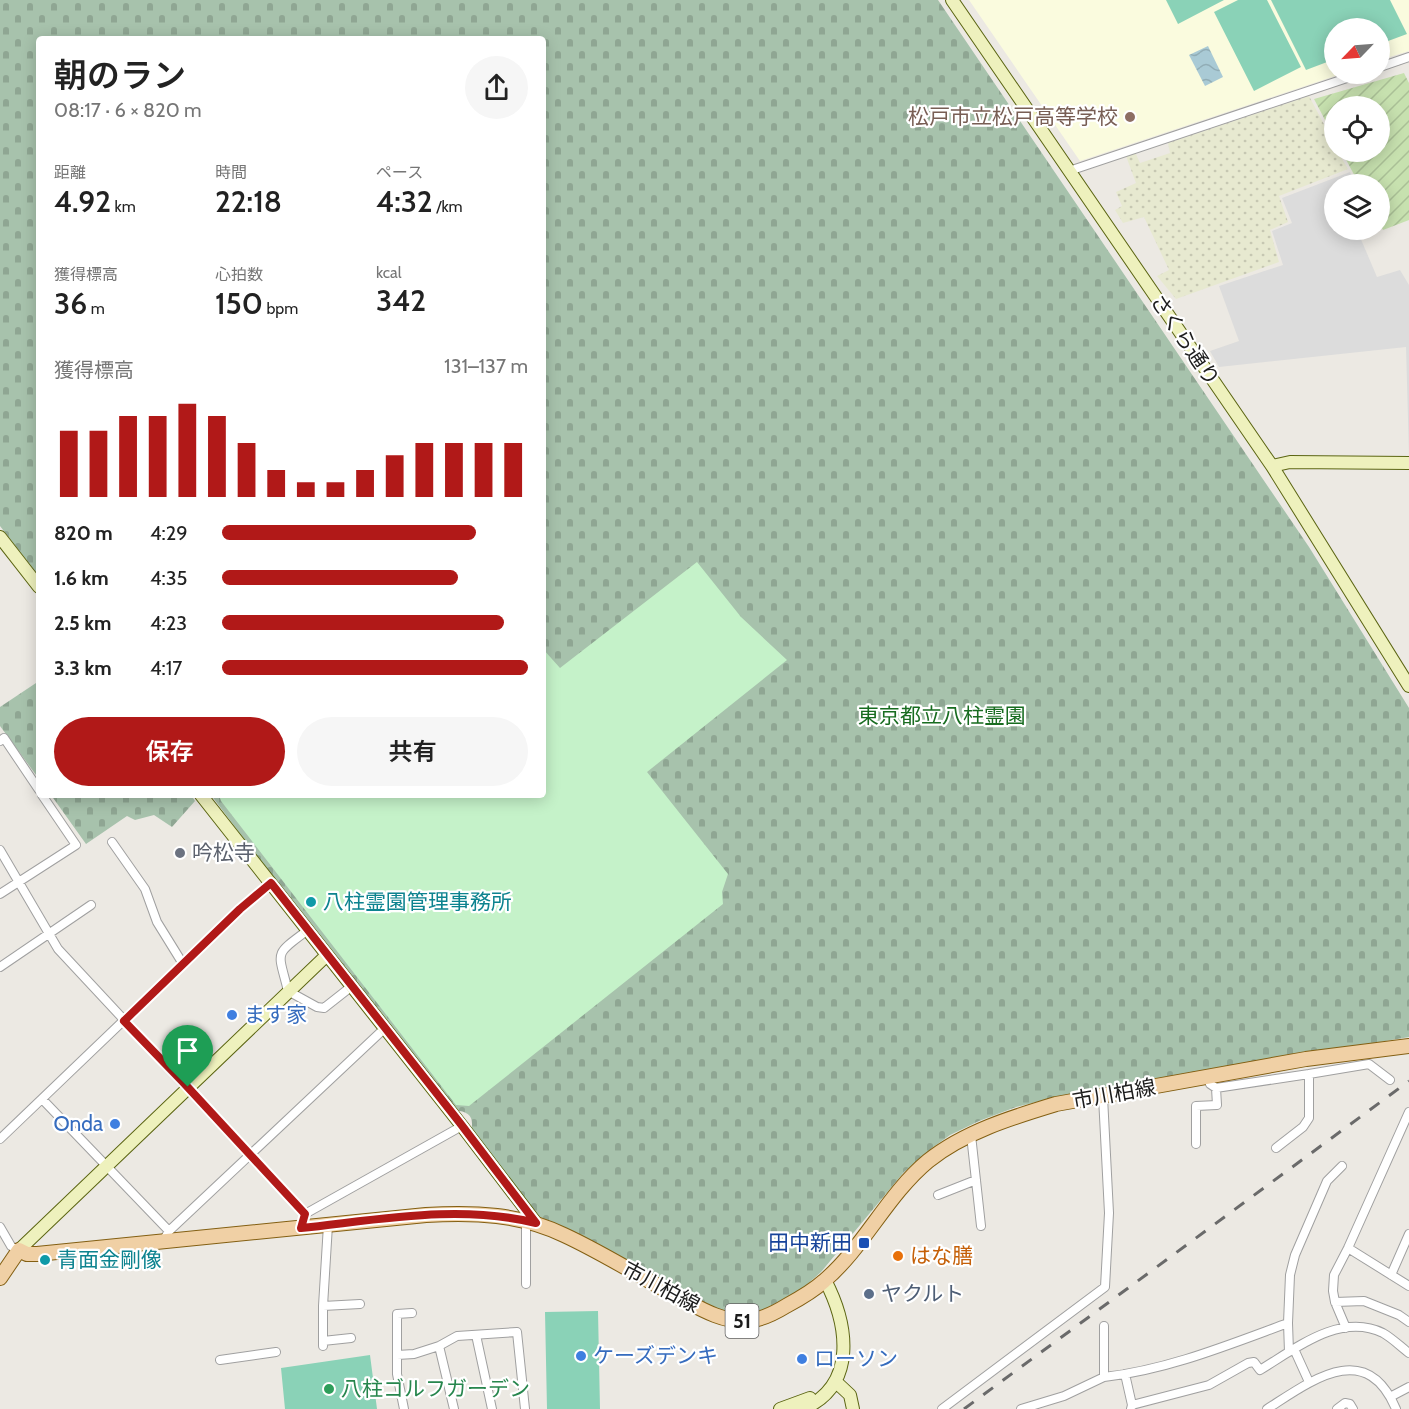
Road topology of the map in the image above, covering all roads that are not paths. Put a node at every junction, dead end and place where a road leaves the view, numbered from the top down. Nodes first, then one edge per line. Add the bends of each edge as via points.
1 (952, 0) edge
2 (1409, 57) edge
3 (1390, 64) edge
4 (1329, 84) edge
5 (1069, 171) junction
6 (1409, 463) edge
7 (1272, 466) junction
8 (0, 537) edge
9 (36, 583) edge
10 (1409, 686) edge
11 (0, 741) edge
12 (36, 786) edge
13 (44, 798) edge
14 (203, 798) edge
15 (112, 842) dead end
16 (0, 850) edge
17 (19, 882) junction
18 (271, 883) junction
19 (0, 894) edge
20 (91, 905) dead end
21 (308, 930) junction
22 (49, 933) junction
23 (327, 955) junction
24 (183, 964) junction
25 (0, 966) edge
26 (352, 986) junction
27 (288, 991) junction
28 (124, 1021) junction
29 (385, 1028) junction
30 (1409, 1046) edge
31 (1309, 1074) junction
32 (1389, 1080) dead end
33 (1212, 1083) junction
34 (188, 1087) junction
35 (1103, 1097) junction
36 (43, 1100) junction
37 (1409, 1112) edge
38 (462, 1126) junction
39 (1405, 1132) edge
40 (971, 1135) junction
41 (0, 1139) edge
42 (1196, 1144) dead end
43 (1276, 1148) dead end
44 (250, 1154) junction
45 (107, 1166) junction
46 (1342, 1166) dead end
47 (976, 1180) junction
48 (938, 1195) dead end
49 (305, 1214) junction
50 (531, 1222) junction
51 (328, 1225) junction
52 (981, 1226) dead end
53 (0, 1227) edge
54 (301, 1228) junction
55 (1409, 1234) edge
56 (166, 1236) junction
57 (3, 1238) edge
58 (1348, 1248) junction
59 (19, 1250) junction
60 (1390, 1275) junction
61 (0, 1278) edge
62 (825, 1281) junction
63 (526, 1284) dead end
64 (1409, 1286) edge
65 (1335, 1302) junction
66 (360, 1304) dead end
67 (323, 1306) junction
68 (412, 1313) dead end
69 (1409, 1322) edge
70 (1288, 1323) junction
71 (1104, 1326) dead end
72 (1346, 1328) junction
73 (476, 1335) junction
74 (351, 1338) dead end
75 (439, 1346) junction
76 (1292, 1351) junction
77 (276, 1352) dead end
78 (1409, 1353) edge
79 (397, 1355) junction
80 (220, 1360) dead end
81 (1125, 1374) junction
82 (1104, 1377) junction
83 (835, 1380) junction
84 (1309, 1382) junction
85 (1409, 1388) edge
86 (1390, 1396) junction
87 (1131, 1407) edge
88 (404, 1409) edge
89 (454, 1409) edge
90 (492, 1409) edge
91 (525, 1409) edge
92 (780, 1409) edge
93 (803, 1409) edge
94 (853, 1409) edge
95 (942, 1409) edge
96 (1021, 1409) edge
97 (1267, 1409) edge
98 (1337, 1409) edge
99 (1353, 1409) edge
100 (1396, 1409) edge

1 - 5 street, さくら通り
2 - 3 street
4 - 5 street
5 - 7 street, さくら通り
6 - 7 street via 1290,462
7 - 10 street, さくら通り
8 - 9 street
11 - 12 street via 4,738
13 - 17 street via 76,845
14 - 18 street
15 - 24 street via 145,889 157,922
16 - 17 street
17 - 19 street
17 - 22 street
18 - 21 street
18 - 24 street
20 - 22 street
21 - 23 street
21 - 27 street via 281,950 279,957
22 - 25 street
22 - 28 street via 58,949
23 - 26 street
23 - 27 street
24 - 28 street
26 - 27 street via 324,1008
26 - 29 street
27 - 34 street
28 - 34 street
28 - 36 street
29 - 38 street
29 - 44 street
30 - 33 main road, 市川柏線 / 51 via 1306,1059
31 - 32 street via 1369,1064
31 - 33 street
31 - 43 street via 1309,1118
33 - 35 main road, 市川柏線 / 51
33 - 42 street via 1217,1104 1196,1106
34 - 44 street
34 - 45 street
35 - 40 main road, 市川柏線 / 51 via 1056,1104
35 - 95 street via 1109,1213 1105,1287
36 - 41 street
36 - 45 street
37 - 39 street
38 - 49 street
38 - 50 street
39 - 58 street
40 - 47 street
40 - 62 main road, 市川柏線 / 51 via 929,1161 903,1185
44 - 49 street
44 - 56 street
45 - 56 street
45 - 59 street
46 - 70 street via 1326,1181 1295,1255
47 - 48 street
47 - 52 street
49 - 54 street
50 - 51 main road, 市川柏線 / 51 via 501,1216 450,1214
50 - 62 main road, 市川柏線 / 51 via 563,1234 722,1319 762,1319
50 - 63 street
51 - 54 main road, 市川柏線 / 51
51 - 67 street
53 - 57 street
54 - 56 main road, 市川柏線 / 51
55 - 60 street
56 - 59 main road, 市川柏線 / 51 via 37,1254
57 - 59 street
58 - 60 street
58 - 65 street via 1334,1275
59 - 61 main road
60 - 64 street
62 - 83 street via 836,1304 845,1345
65 - 69 street via 1364,1301
65 - 72 street
66 - 67 street
67 - 74 street via 323,1343
68 - 79 street via 397,1314
70 - 76 street
70 - 81 street via 1173,1363
71 - 82 street
72 - 76 street via 1327,1331
72 - 78 street via 1384,1334
73 - 75 street via 457,1335
73 - 90 street
73 - 91 street via 517,1332
75 - 79 street
75 - 89 street
76 - 84 street
76 - 87 street via 1260,1370 1254,1362 1248,1363 1209,1385
77 - 80 street
79 - 88 street
81 - 82 street
81 - 87 street
82 - 96 street via 1064,1396
83 - 92 street via 811,1398
83 - 93 street via 822,1398
83 - 94 street via 849,1395
84 - 86 street via 1324,1374 1361,1371 1378,1380
84 - 97 street
85 - 86 street
86 - 100 street
98 - 99 street via 1345,1403

